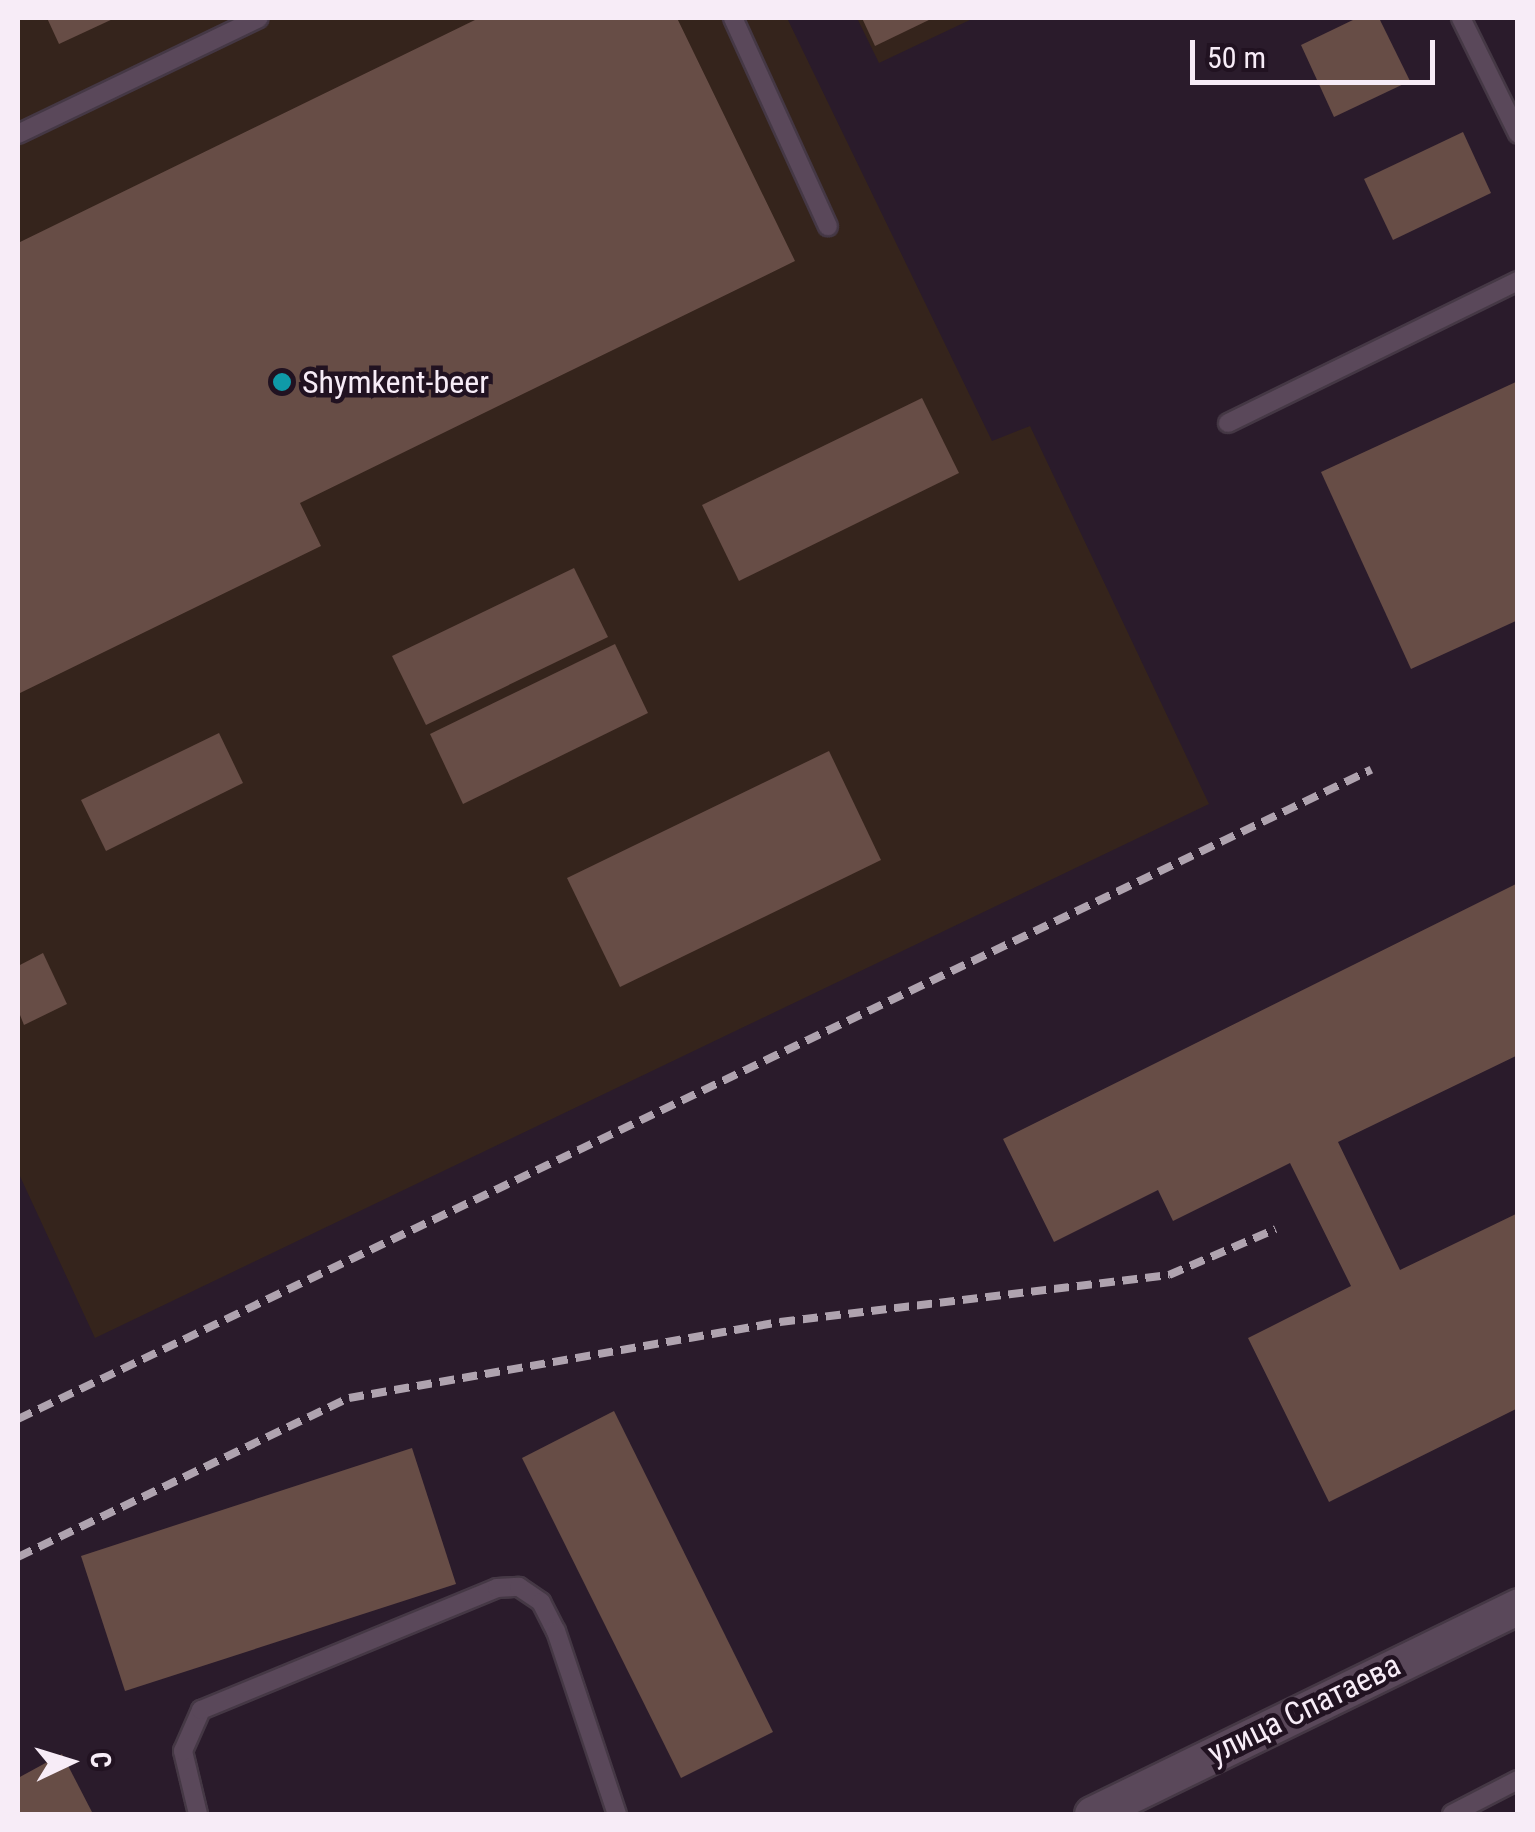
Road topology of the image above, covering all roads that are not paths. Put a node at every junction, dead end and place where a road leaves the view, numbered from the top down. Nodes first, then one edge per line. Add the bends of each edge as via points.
1 (259, 18) edge
2 (733, 18) edge
3 (1461, 18) edge
4 (18, 134) edge
5 (1518, 134) edge
6 (828, 226) dead end
7 (1518, 281) edge
8 (1228, 423) dead end
9 (1518, 1606) edge
10 (1518, 1780) edge
11 (198, 1814) edge
12 (617, 1814) edge
13 (1092, 1814) edge
14 (1452, 1814) edge

1 - 4 lane
2 - 6 lane
3 - 5 lane
7 - 8 lane
9 - 13 street, улица Спатаева
10 - 14 lane
11 - 12 lane via 182,1751 201,1710 497,1588 519,1587 541,1602 556,1631

